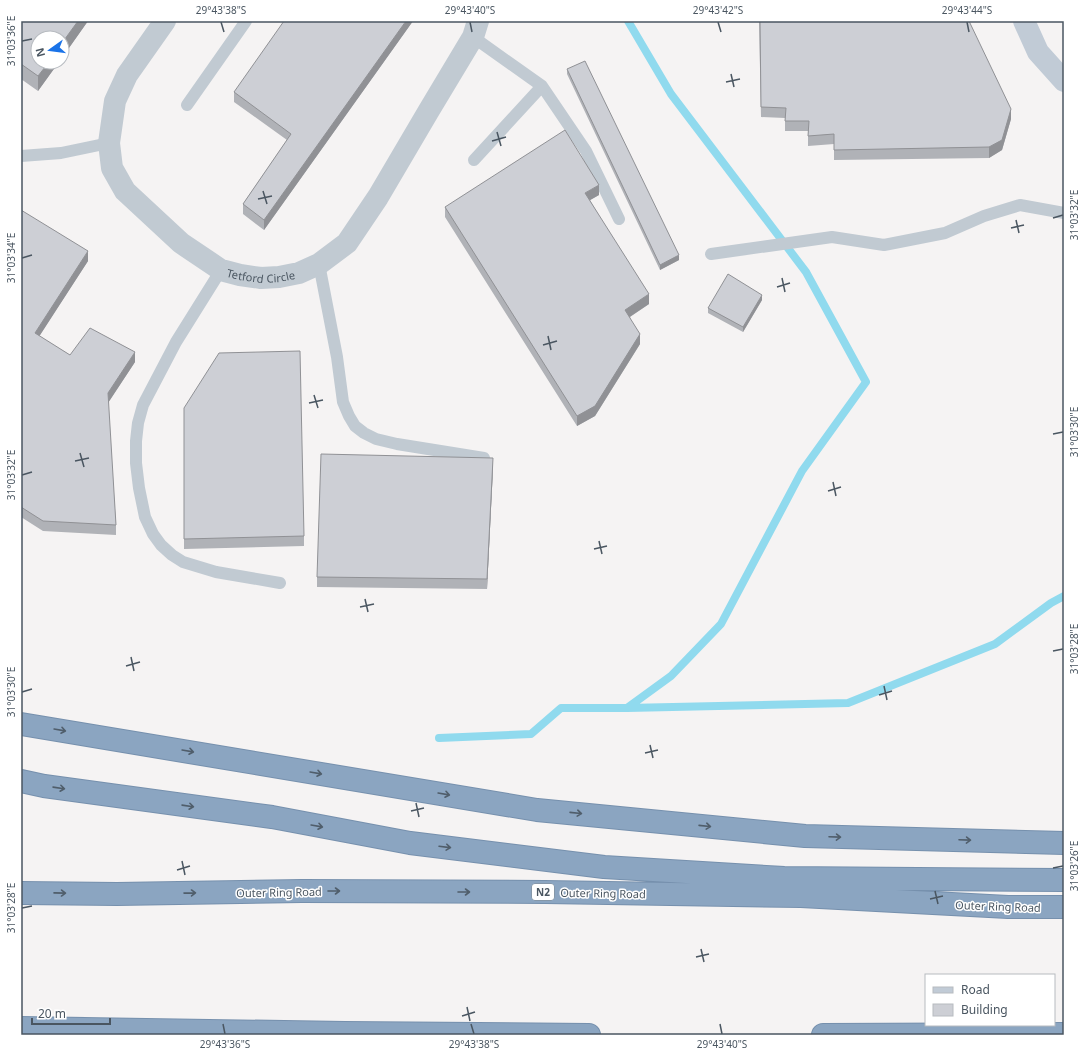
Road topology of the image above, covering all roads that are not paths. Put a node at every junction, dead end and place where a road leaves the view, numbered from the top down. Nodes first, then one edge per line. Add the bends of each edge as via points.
1 (165, 21) edge
2 (246, 21) edge
3 (1024, 21) edge
4 (475, 29) edge
5 (1064, 81) edge
6 (542, 86) junction
7 (187, 105) dead end
8 (109, 143) junction
9 (21, 156) edge
10 (474, 160) dead end
11 (1064, 213) edge
12 (619, 219) dead end
13 (711, 254) dead end
14 (319, 264) junction
15 (221, 270) junction
16 (484, 458) edge
17 (280, 583) dead end
18 (21, 724) edge
19 (21, 781) edge
20 (1064, 843) edge
21 (1064, 880) edge
22 (21, 893) edge
23 (1064, 907) edge
24 (21, 1028) edge
25 (1064, 1034) edge
26 (588, 1035) edge
27 (823, 1035) edge

1 - 8 street, Tetford Circle via 127,75 115,101
2 - 7 lane
3 - 5 street via 1038,52
4 - 6 lane
4 - 14 street, Tetford Circle via 378,197 347,243
6 - 10 lane
6 - 12 lane via 586,151
8 - 9 lane via 61,153
8 - 15 street, Tetford Circle via 112,168 125,191 181,243
11 - 13 lane via 1020,205 984,216 946,233 884,245 832,237
14 - 15 street, Tetford Circle via 299,273 279,277 261,278
14 - 16 lane via 344,402 355,426 376,440
15 - 17 lane via 176,342 143,405 138,423 136,448 142,502 145,517 153,534 161,545 183,562 216,572
18 -> 20 highway via 537,810 805,836
19 -> 21 highway via 272,818 410,843 604,867 784,878
22 -> 23 highway, Outer Ring Road / N2 via 561,892 801,896 1008,907
24 - 26 highway
25 - 27 highway

